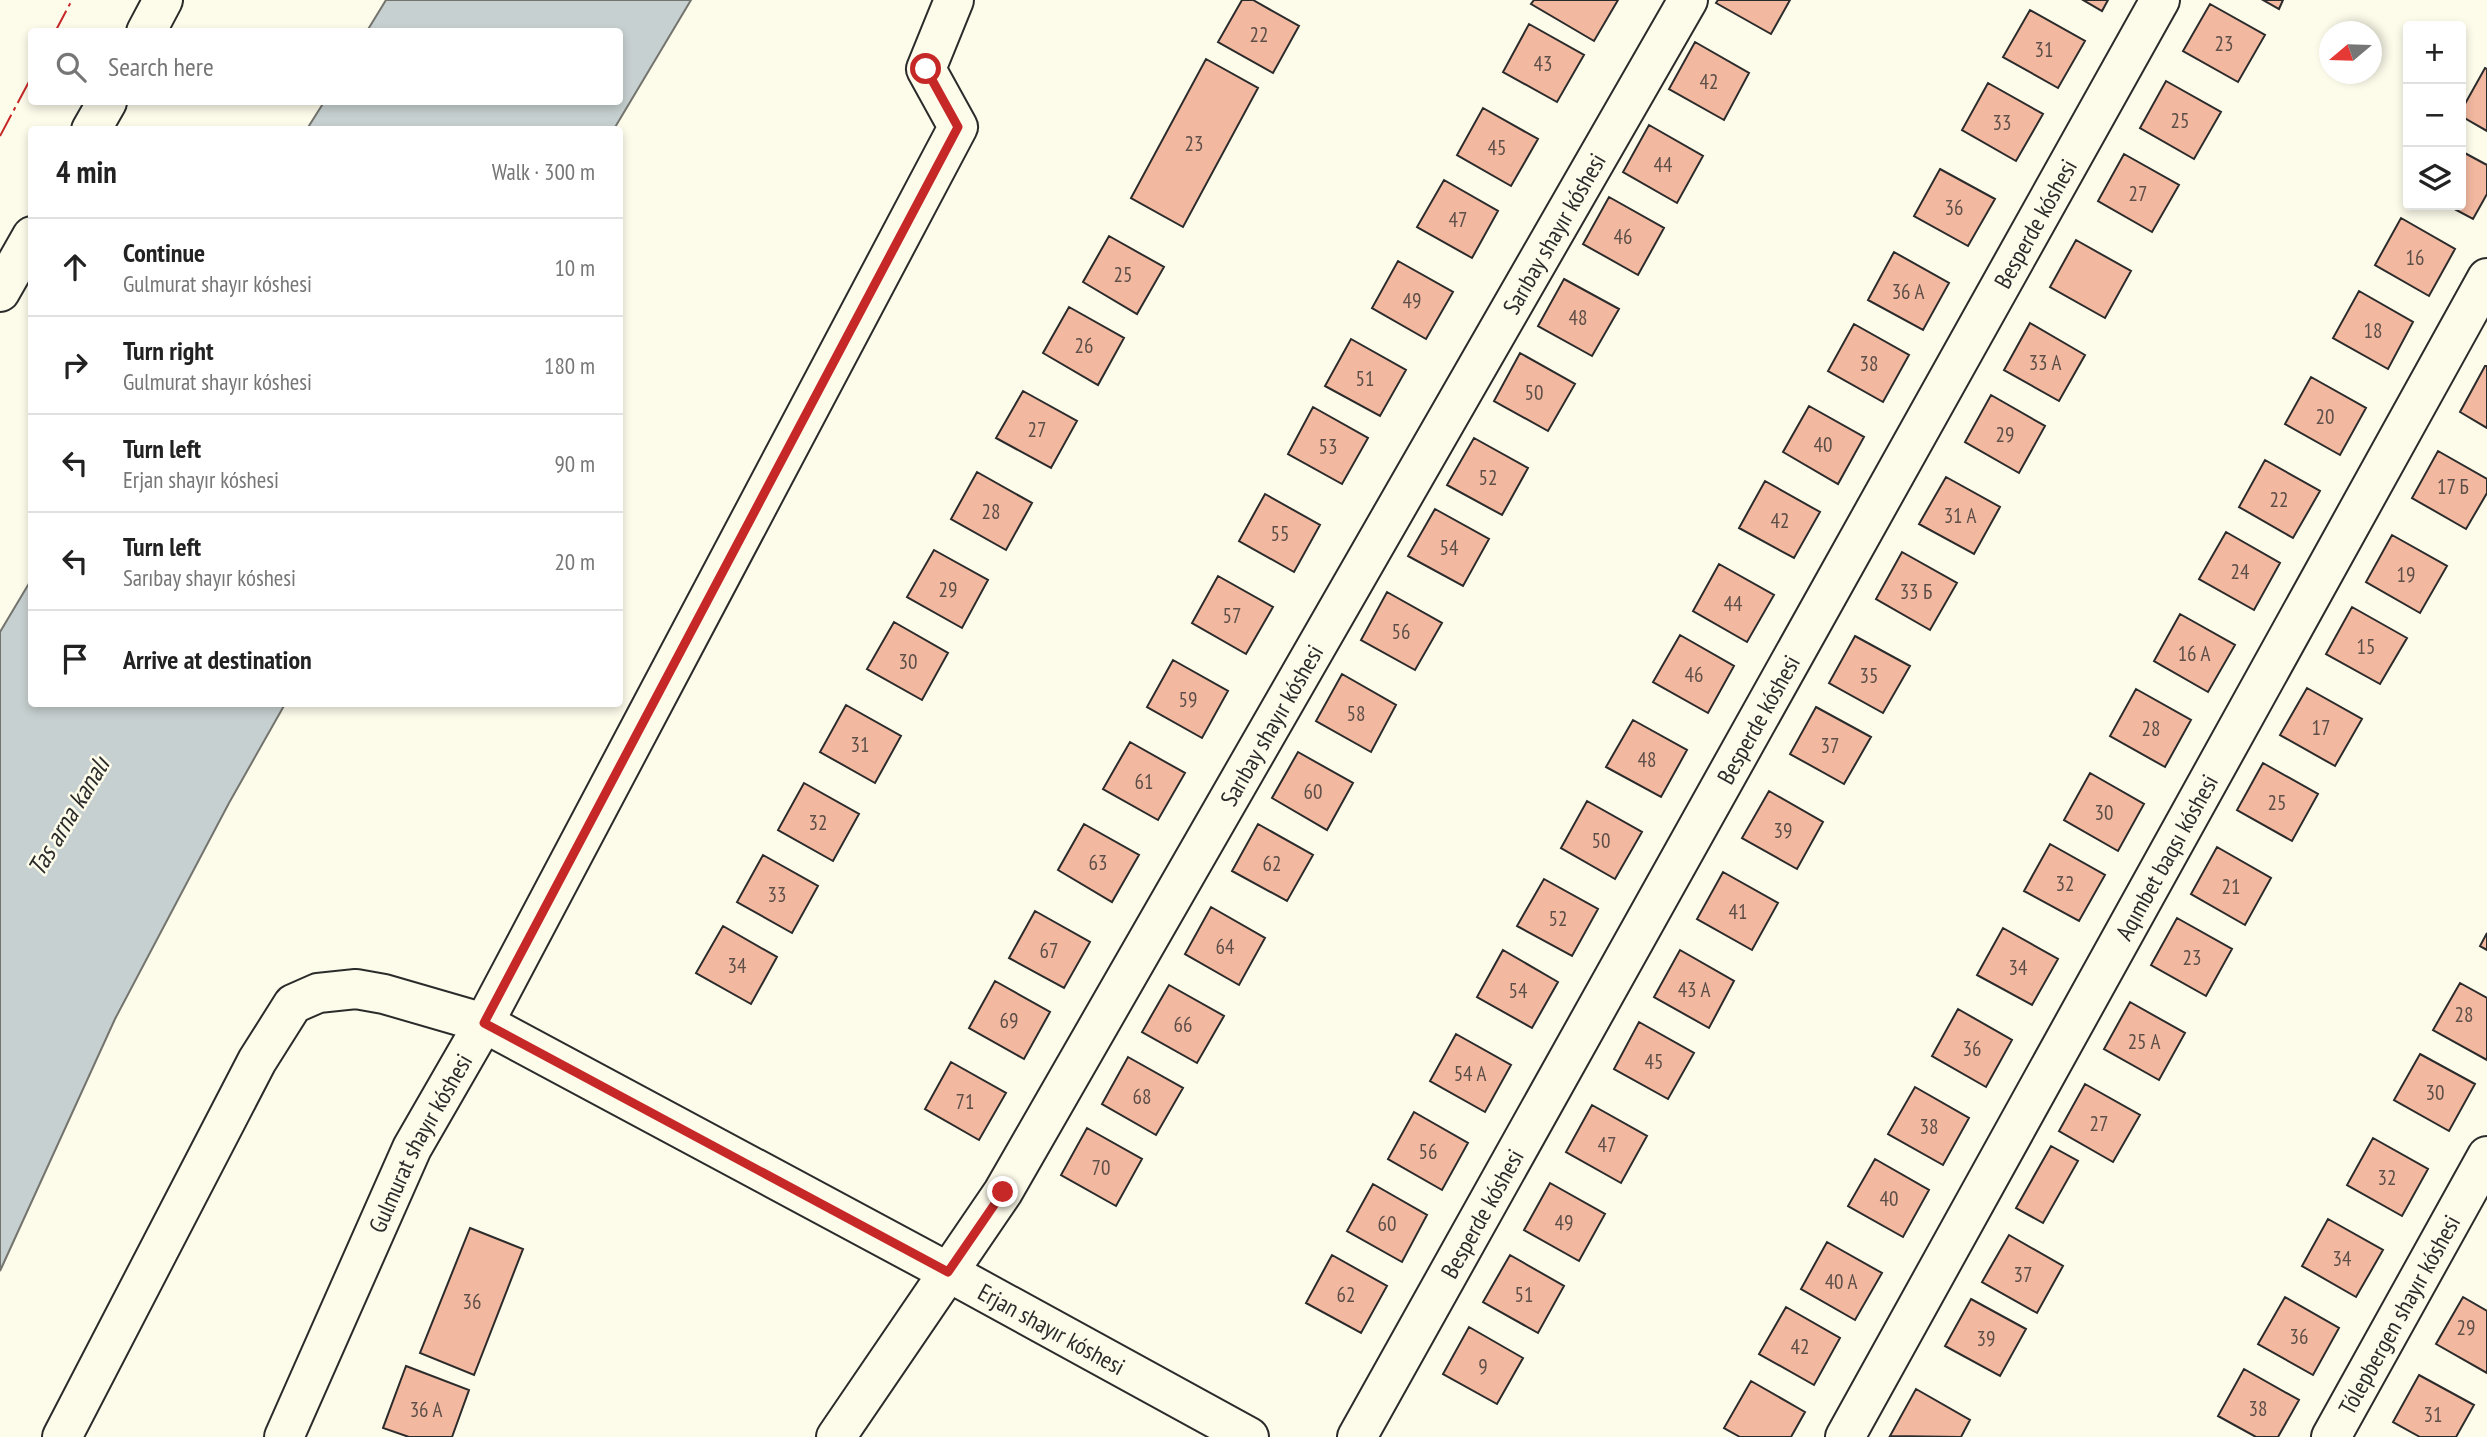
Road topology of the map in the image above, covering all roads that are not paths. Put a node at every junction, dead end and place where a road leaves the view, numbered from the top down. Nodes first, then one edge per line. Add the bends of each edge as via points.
1 (163, 0) edge
2 (954, 0) edge
3 (1688, 0) edge
4 (2160, 0) edge
5 (148, 28) edge
6 (105, 105) edge
7 (93, 126) edge
8 (28, 243) edge
9 (2487, 278) edge
10 (0, 292) edge
11 (484, 1023) junction
12 (2487, 1156) edge
13 (948, 1272) junction
14 (62, 1437) edge
15 (284, 1437) edge
16 (836, 1437) edge
17 (1249, 1437) edge
18 (1357, 1437) edge
19 (1845, 1437) edge
20 (2331, 1437) edge

1 - 5 street
2 - 11 street, Gulmurat shayır kóshesi via 926,69 958,127
3 - 13 street, Sarıbay shayır kóshesi via 1003,1192
4 - 18 street, Besperde kóshesi
6 - 7 street
8 - 10 street
9 - 19 street, Aqımbet baqsı kóshesi
11 - 13 street, Erjan shayır kóshesi
11 - 14 street, Erjan shayır kóshesi via 356,989 318,993 293,1004 257,1061
11 - 15 street, Gulmurat shayır kóshesi via 412,1148
12 - 20 street, Tólepbergen shayır kóshesi
13 - 16 street, Sarıbay shayır kóshesi
13 - 17 street, Erjan shayır kóshesi

